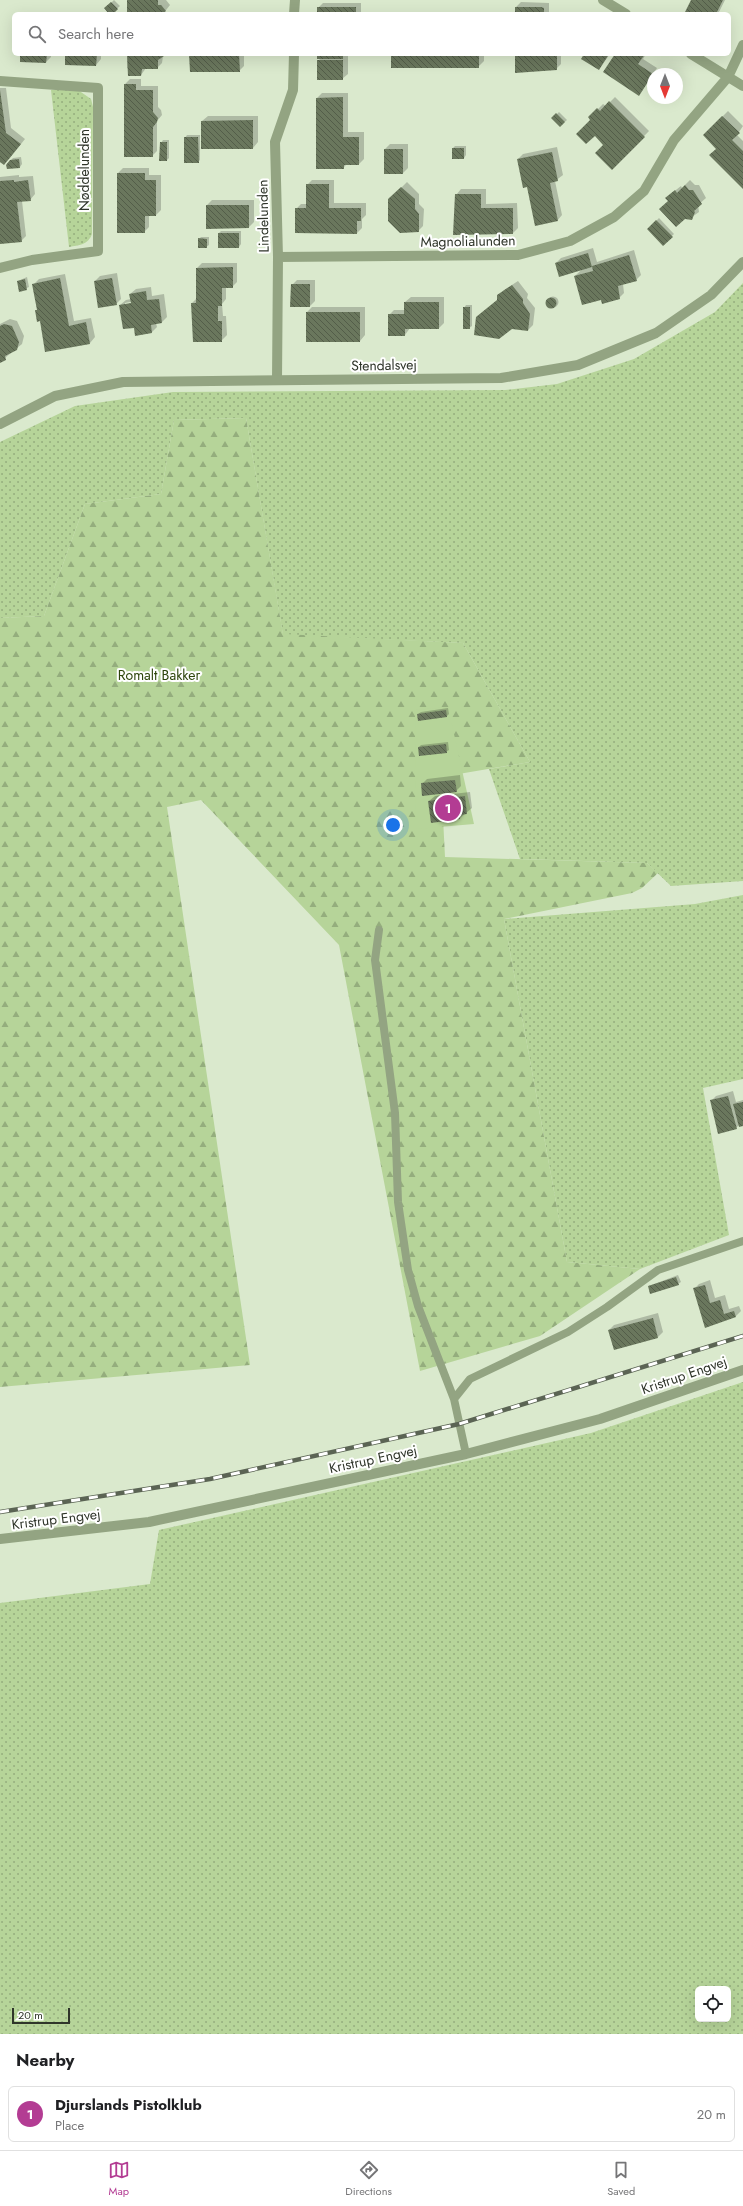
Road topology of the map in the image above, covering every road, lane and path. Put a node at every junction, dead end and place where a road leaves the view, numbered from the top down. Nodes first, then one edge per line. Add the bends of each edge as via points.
1 (295, 0) edge
2 (603, 0) edge
3 (294, 12) edge
4 (623, 12) edge
5 (743, 45) edge
6 (294, 56) edge
7 (694, 56) edge
8 (728, 77) junction
9 (0, 81) edge
10 (743, 86) edge
11 (278, 257) junction
12 (743, 262) edge
13 (0, 268) edge
14 (277, 380) junction
15 (0, 424) edge
16 (379, 930) dead end
17 (743, 1242) edge
18 (743, 1370) edge
19 (454, 1399) junction
20 (466, 1454) junction
21 (0, 1540) edge

1 - 3 street
2 - 4 street
5 - 8 street
6 - 11 street, Lindelunden via 293,90 275,142
7 - 8 street
8 - 10 street
8 - 11 street, Magnolialunden via 674,140 644,191 614,217 570,241 518,255
9 - 13 street, Nøddelunden via 98,88 98,251 32,260
11 - 14 street, Lindelunden
12 - 14 street, Stendalsvej via 711,295 656,333 578,365 501,378
14 - 15 street, Stendalsvej via 123,382 55,396
16 - 19 lane via 375,960 395,1113 398,1202 408,1270 418,1306
17 - 19 lane via 658,1270 568,1332 470,1379
18 - 20 street, Kristrup Engvej via 600,1418
19 - 20 lane
20 - 21 street, Kristrup Engvej via 149,1522

